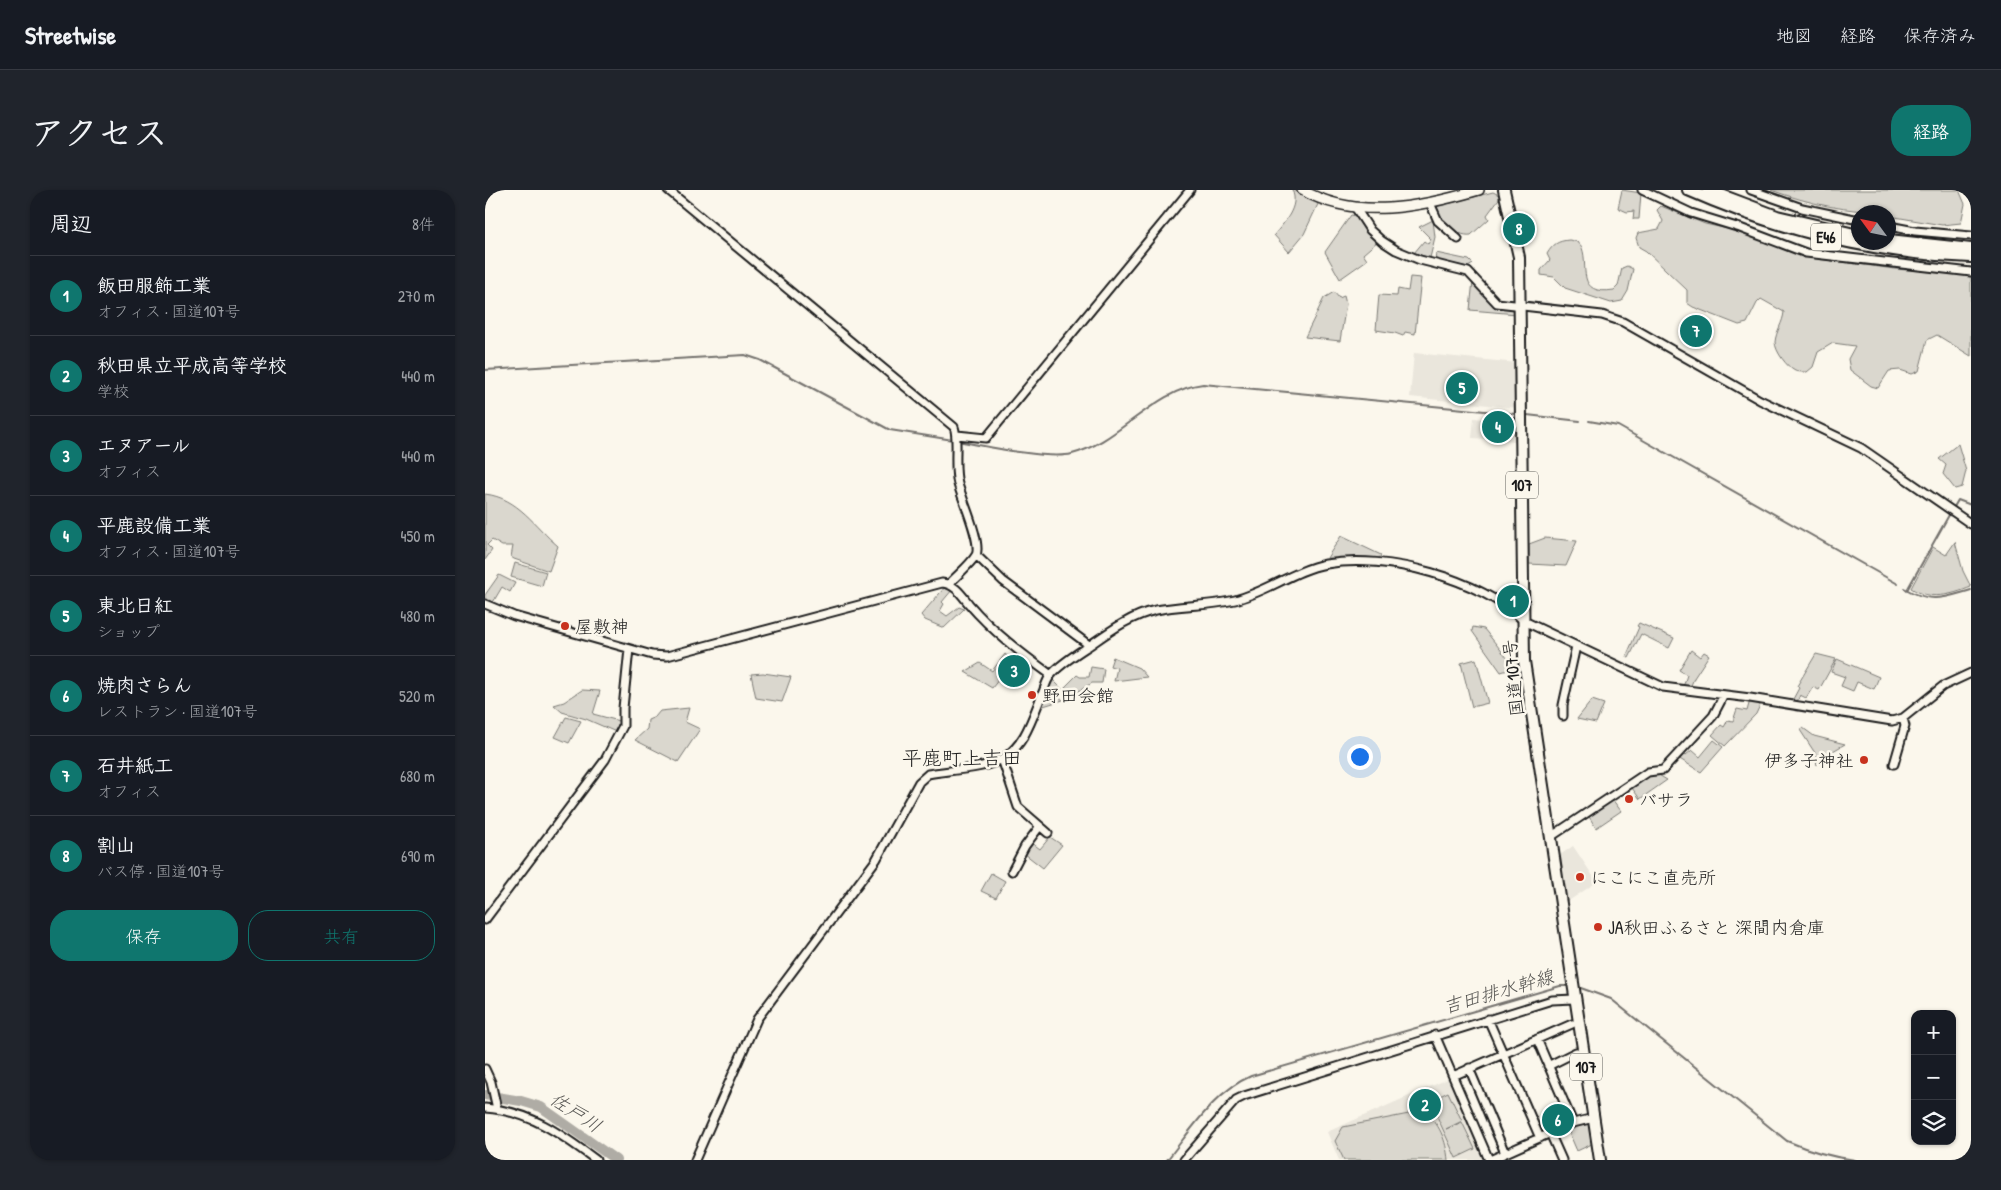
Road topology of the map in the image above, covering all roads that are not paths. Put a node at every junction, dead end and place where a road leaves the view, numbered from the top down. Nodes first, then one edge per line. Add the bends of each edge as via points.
1 (667, 190) edge
2 (1190, 190) edge
3 (1302, 190) edge
4 (1475, 190) edge
5 (1504, 190) edge
6 (1642, 190) edge
7 (1688, 190) edge
8 (1708, 190) edge
9 (1751, 190) edge
10 (1430, 203) junction
11 (1355, 207) junction
12 (1851, 218) edge
13 (1896, 227) edge
14 (1851, 233) edge
15 (1971, 236) edge
16 (1458, 239) dead end
17 (1896, 241) edge
18 (1971, 249) edge
19 (1971, 257) edge
20 (1971, 272) edge
21 (1521, 307) junction
22 (956, 439) junction
23 (1971, 524) edge
24 (976, 554) junction
25 (949, 584) junction
26 (485, 604) edge
27 (1524, 621) junction
28 (1089, 646) junction
29 (1575, 646) junction
30 (629, 649) junction
31 (1971, 673) edge
32 (1051, 675) junction
33 (1724, 695) junction
34 (1563, 716) dead end
35 (1903, 718) junction
36 (1002, 759) junction
37 (1894, 764) dead end
38 (1040, 826) junction
39 (1048, 833) dead end
40 (1552, 836) junction
41 (1013, 871) dead end
42 (485, 920) edge
43 (1574, 999) junction
44 (1488, 1018) junction
45 (1572, 1024) dead end
46 (1435, 1035) junction
47 (1537, 1039) junction
48 (1576, 1052) dead end
49 (1503, 1054) junction
50 (1549, 1066) junction
51 (1469, 1068) junction
52 (485, 1069) edge
53 (1453, 1076) junction
54 (497, 1106) junction
55 (485, 1108) edge
56 (1594, 1118) junction
57 (1573, 1123) junction
58 (1550, 1133) junction
59 (1540, 1138) junction
60 (1505, 1153) junction
61 (596, 1160) edge
62 (695, 1160) edge
63 (1184, 1160) edge
64 (1489, 1160) edge
65 (1562, 1160) edge
66 (1600, 1160) edge

1 - 22 street via 954,426
2 - 22 street via 986,438
3 - 11 main road
4 - 10 main road
5 - 21 highway, 国道107号 / 107 via 1519,257
6 - 20 street via 1691,213 1807,253
7 - 19 highway, E46 via 1727,207 1820,235 1871,246
8 - 14 highway, E46 via 1777,216
9 - 12 street via 1802,208
10 - 11 main road via 1382,209
10 - 16 street via 1438,221
11 - 21 street via 1370,230 1396,250 1468,272 1497,303
13 - 15 street
17 - 18 highway
21 - 23 street via 1601,315 1623,322 1760,400 1861,448
21 - 27 highway, 国道107号 / 107
22 - 24 street via 954,464 977,542
24 - 25 street
24 - 28 street via 1003,581
25 - 30 street via 942,583 681,654 652,654
25 - 32 street via 992,629
26 - 30 street via 514,616
27 - 28 street via 1487,595 1465,585 1399,565 1327,564 1241,598 1155,610 1137,616
27 - 29 street
27 - 40 highway, 国道107号 / 107 via 1525,661
28 - 32 street
29 - 33 street via 1663,687
29 - 34 street
30 - 42 street via 620,735 605,760
31 - 35 street via 1943,686
32 - 36 street via 1025,736
33 - 35 street via 1893,721
33 - 40 street via 1713,716 1663,770 1649,772
35 - 37 street via 1905,726
36 - 38 street via 1018,807
36 - 62 street via 929,774 919,782 875,860 757,1019
38 - 39 street
38 - 41 street via 1025,846
40 - 43 highway, 国道107号 / 107
43 - 44 street via 1552,1000
43 - 56 highway, 国道107号 / 107
44 - 46 street
44 - 49 street
45 - 47 street
46 - 53 street
46 - 63 street via 1244,1096
47 - 49 street
47 - 50 street
48 - 50 street
49 - 51 street
49 - 59 street
50 - 57 street
51 - 53 street
51 - 60 street
52 - 54 street
53 - 64 street
54 - 55 street
54 - 61 street via 553,1128
56 - 57 street
56 - 66 highway, 国道107号 / 107
57 - 58 street
58 - 59 street
58 - 65 street
59 - 60 street
60 - 64 street

